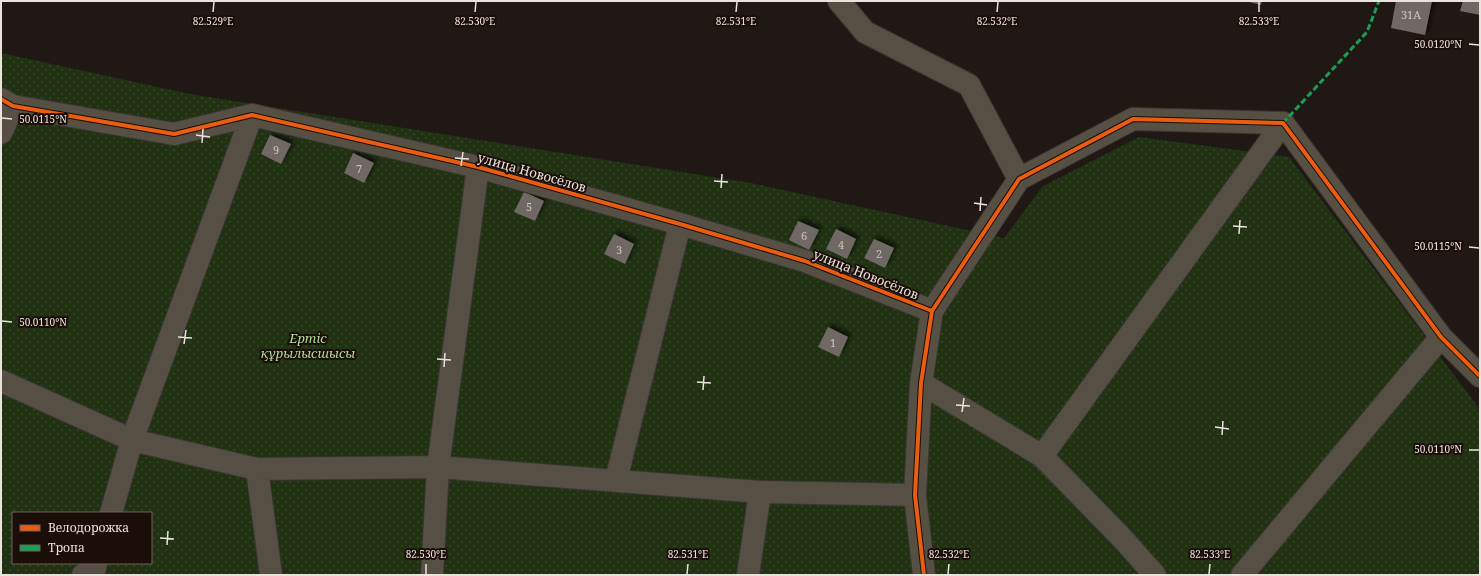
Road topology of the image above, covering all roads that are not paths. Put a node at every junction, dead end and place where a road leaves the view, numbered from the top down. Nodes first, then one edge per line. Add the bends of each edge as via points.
1 (839, 1) edge
2 (7, 102) edge
3 (252, 115) junction
4 (1283, 123) junction
5 (1, 133) edge
6 (478, 167) junction
7 (1019, 180) junction
8 (680, 224) junction
9 (932, 311) junction
10 (1441, 337) junction
11 (1480, 376) edge
12 (1, 380) edge
13 (921, 383) junction
14 (132, 440) junction
15 (1042, 456) junction
16 (438, 467) junction
17 (257, 469) junction
18 (616, 480) junction
19 (760, 492) junction
20 (915, 495) junction
21 (111, 512) edge
22 (96, 564) edge
23 (83, 575) edge
24 (271, 575) edge
25 (432, 575) edge
26 (748, 575) edge
27 (924, 575) edge
28 (1155, 575) edge
29 (1242, 575) edge

1 - 7 street via 865,32 969,85
2 - 3 street, улица Новосёлов via 174,134
2 - 5 street
3 - 6 street, улица Новосёлов
3 - 14 street
4 - 7 street via 1133,119
4 - 10 street
4 - 15 street
6 - 8 street, улица Новосёлов
6 - 16 street
7 - 9 street
8 - 9 street, улица Новосёлов via 805,261
8 - 18 street
9 - 13 street
10 - 11 street
10 - 29 street
12 - 14 street
13 - 15 street
13 - 20 street
14 - 17 street
14 - 21 street
15 - 28 street
16 - 17 street
16 - 18 street
16 - 25 street
17 - 24 street
18 - 19 street
19 - 20 street
19 - 26 street
20 - 27 street
22 - 23 street via 95,568

